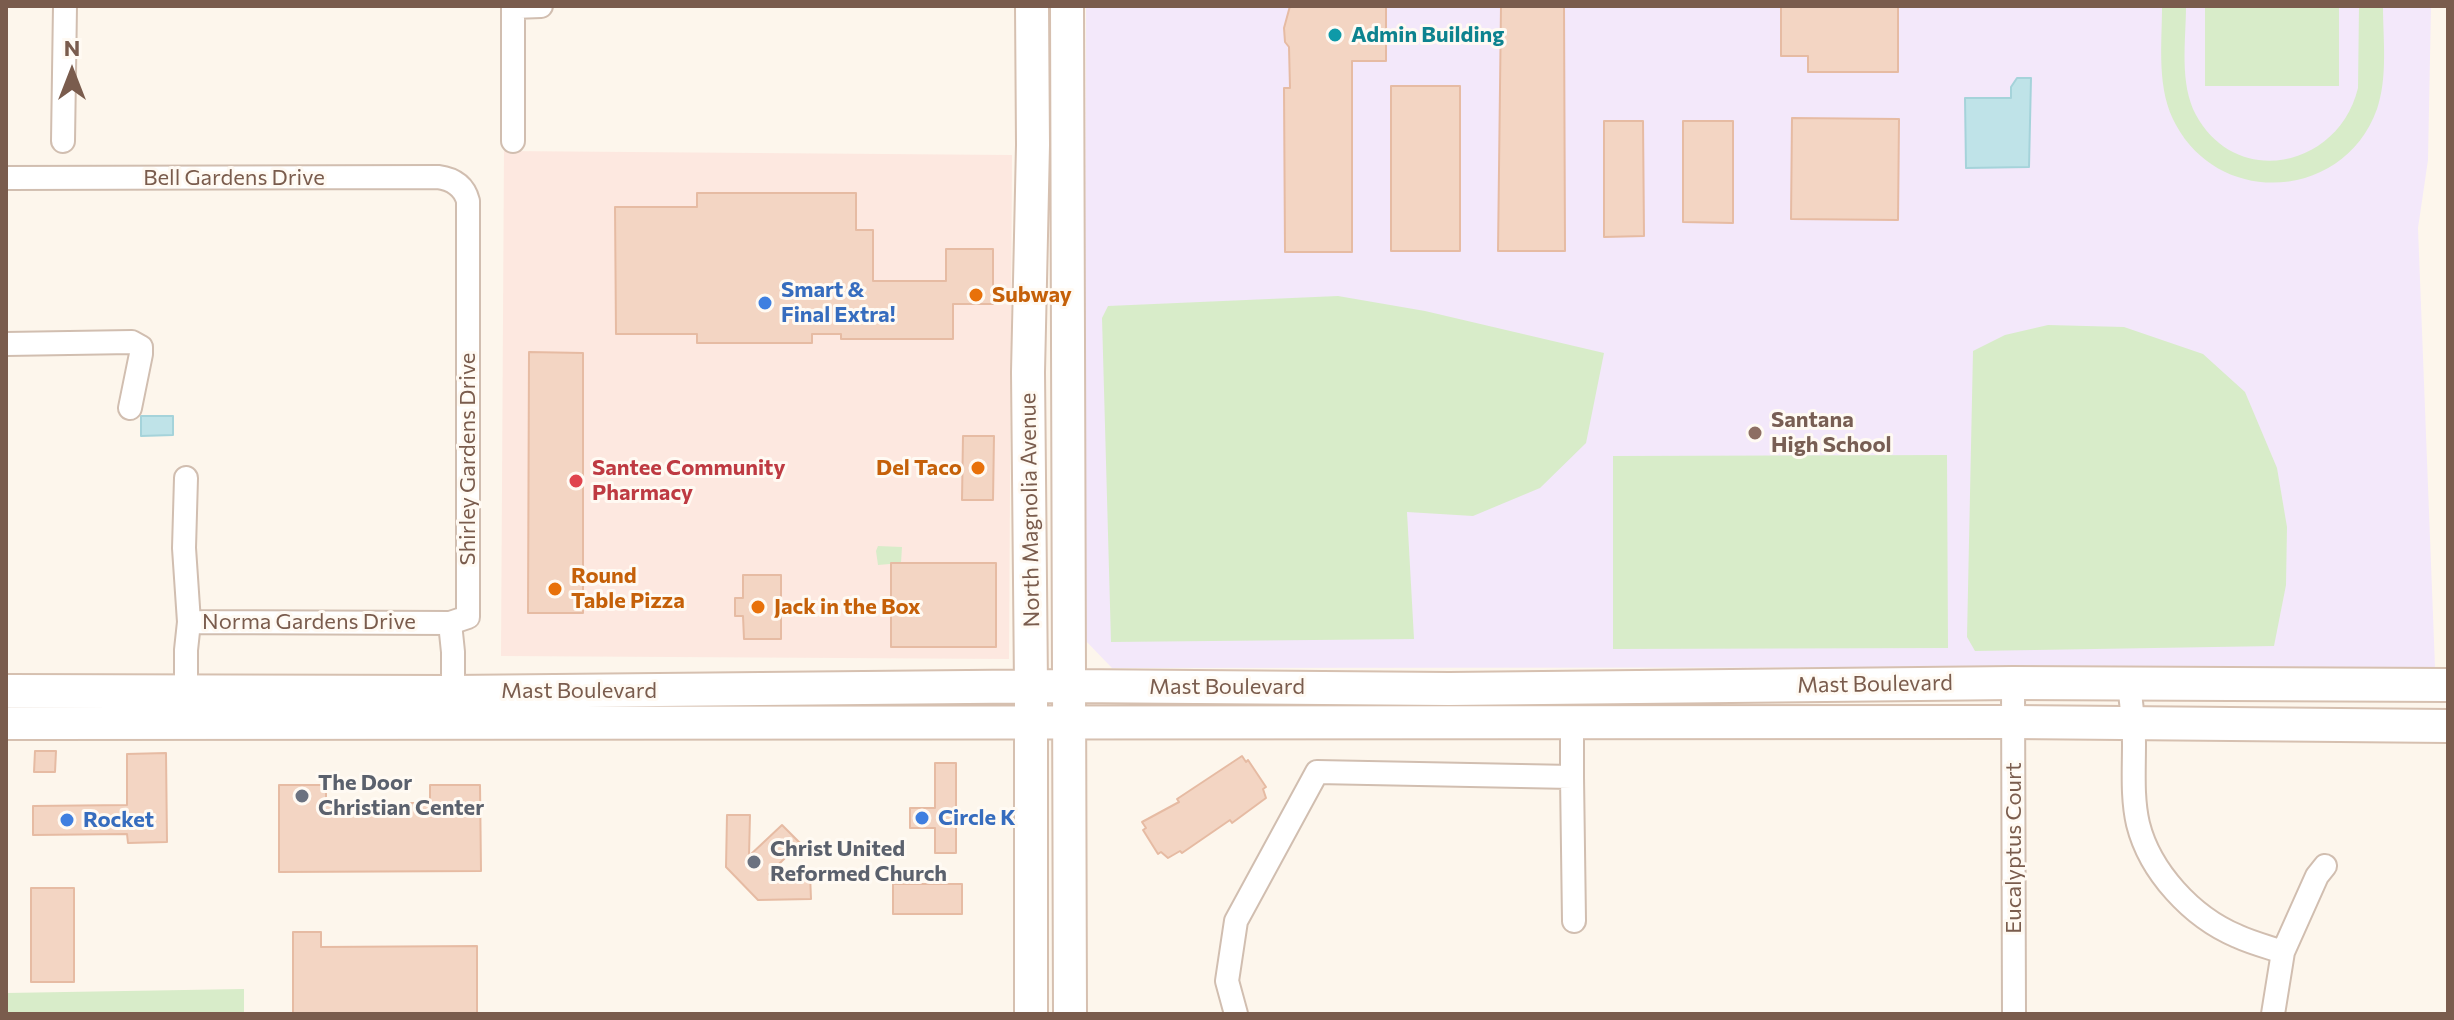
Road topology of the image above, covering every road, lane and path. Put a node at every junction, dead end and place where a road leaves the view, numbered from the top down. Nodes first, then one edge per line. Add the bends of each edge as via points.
1 (65, 6) edge
2 (541, 6) edge
3 (1032, 6) edge
4 (1067, 6) edge
5 (63, 141) dead end
6 (513, 141) dead end
7 (6, 178) edge
8 (459, 185) joint
9 (6, 344) edge
10 (130, 408) dead end
11 (186, 478) dead end
12 (189, 622) junction
13 (450, 623) junction
14 (2013, 683) junction
15 (2129, 683) junction
16 (2448, 685) edge
17 (1031, 686) junction
18 (1070, 686) junction
19 (6, 691) edge
20 (187, 707) junction
21 (452, 707) junction
22 (1572, 721) junction
23 (1031, 722) junction
24 (1070, 722) junction
25 (2013, 722) junction
26 (6, 723) edge
27 (2133, 724) junction
28 (2448, 726) edge
29 (1572, 777) junction
30 (2325, 866) dead end
31 (1574, 921) dead end
32 (2283, 952) junction
33 (1031, 1014) edge
34 (1070, 1014) edge
35 (1236, 1014) edge
36 (2014, 1014) edge
37 (2273, 1014) edge

1 - 5 street
2 - 6 street via 513,7
3 - 17 main road, North Magnolia Avenue
4 - 18 main road, North Magnolia Avenue
7 - 8 street, Bell Gardens Drive via 438,177
8 - 13 street, Shirley Gardens Drive via 468,201 468,617
9 - 10 street via 132,342 141,347 141,354
11 - 12 street
12 - 13 street, Norma Gardens Drive
12 - 20 street, Norma Gardens Drive
13 - 21 street
14 - 15 main road, Mast Boulevard
14 - 18 main road, Mast Boulevard via 1449,689
14 - 25 street, Eucalyptus Court
15 - 16 main road, Mast Boulevard
15 - 27 street
17 - 18 main road, Mast Boulevard
17 - 21 main road, Mast Boulevard
17 - 23 main road, North Magnolia Avenue
18 - 24 main road, North Magnolia Avenue
19 - 20 main road, Mast Boulevard
20 - 21 main road, Mast Boulevard
20 - 26 main road, Mast Boulevard
21 - 23 main road, Mast Boulevard
22 - 24 main road, Mast Boulevard
22 - 25 main road, Mast Boulevard
22 - 29 street
23 - 24 main road, Mast Boulevard
23 - 33 main road, North Magnolia Avenue
24 - 34 main road, North Magnolia Avenue
25 - 27 main road, Mast Boulevard
25 - 36 street, Eucalyptus Court
27 - 28 main road, Mast Boulevard
27 - 32 street via 2138,825 2165,878 2222,929
29 - 31 street
29 - 35 street via 1317,772 1236,921 1227,981
30 - 32 street
32 - 37 street

